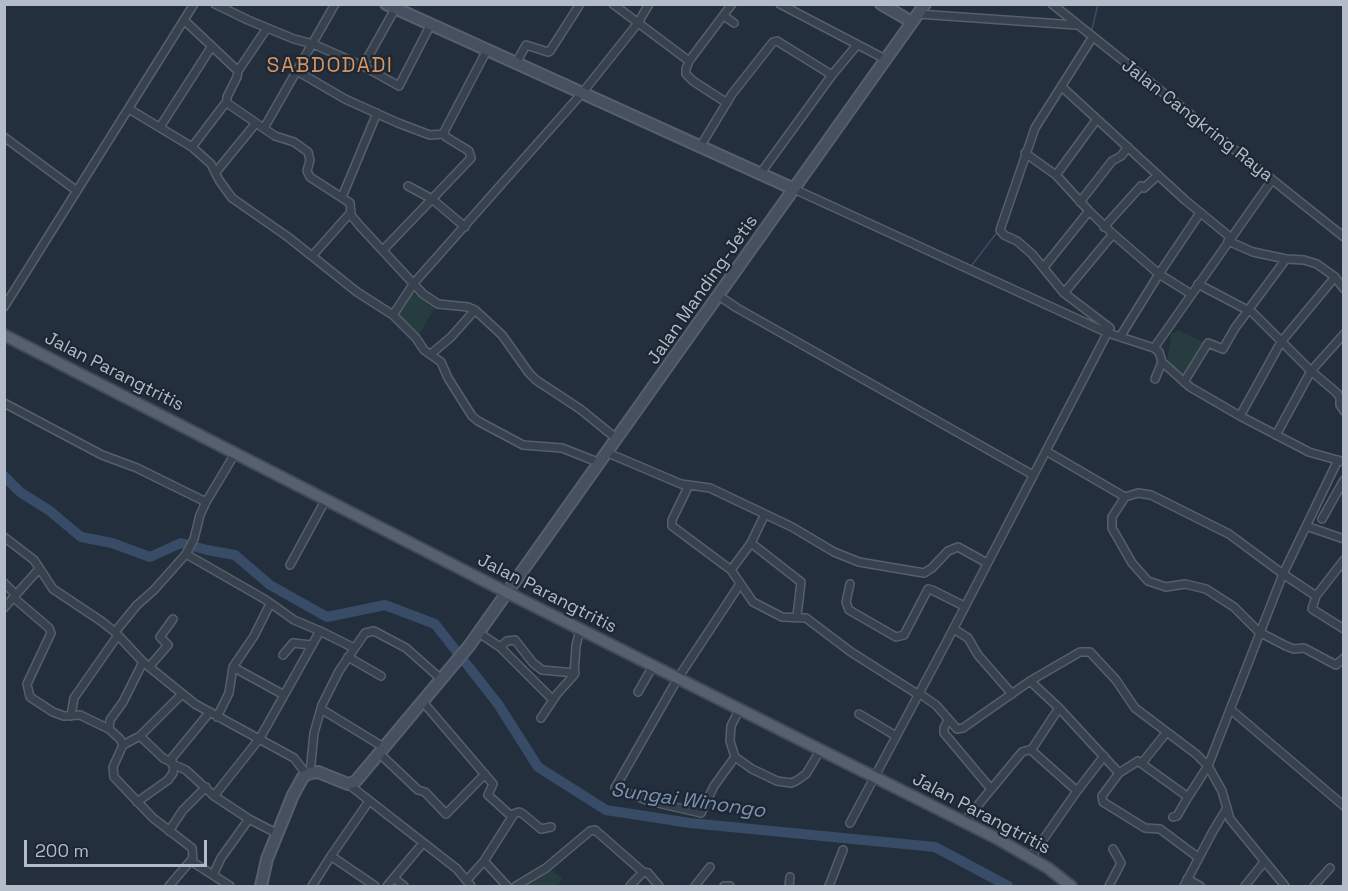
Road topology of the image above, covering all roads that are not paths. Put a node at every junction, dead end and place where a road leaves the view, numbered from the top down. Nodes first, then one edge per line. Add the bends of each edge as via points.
1 (194, 4) edge
2 (215, 4) edge
3 (335, 4) edge
4 (580, 4) edge
5 (613, 4) edge
6 (649, 4) edge
7 (732, 4) edge
8 (780, 4) edge
9 (881, 4) edge
10 (925, 4) edge
11 (1052, 4) edge
12 (390, 7) edge
13 (724, 16) junction
14 (915, 18) junction
15 (184, 20) junction
16 (639, 23) junction
17 (734, 23) dead end
18 (431, 24) junction
19 (1076, 25) junction
20 (267, 28) junction
21 (1090, 37) junction
22 (313, 44) junction
23 (857, 45) junction
24 (212, 46) junction
25 (487, 50) junction
26 (887, 60) junction
27 (689, 61) junction
28 (516, 63) junction
29 (363, 66) junction
30 (297, 70) junction
31 (238, 71) junction
32 (832, 75) junction
33 (1062, 87) junction
34 (583, 93) junction
35 (227, 101) junction
36 (727, 103) junction
37 (129, 109) junction
38 (377, 113) junction
39 (1097, 119) junction
40 (256, 123) junction
41 (160, 127) junction
42 (264, 128) junction
43 (444, 134) junction
44 (4, 137) edge
45 (192, 147) junction
46 (700, 147) junction
47 (1128, 147) junction
48 (1025, 153) junction
49 (216, 172) junction
50 (760, 174) junction
51 (1056, 175) junction
52 (1158, 175) junction
53 (1272, 180) junction
54 (408, 186) dead end
55 (794, 189) junction
56 (77, 190) junction
57 (342, 197) junction
58 (432, 199) junction
59 (1080, 202) junction
60 (1089, 211) junction
61 (351, 212) junction
62 (1200, 213) junction
63 (465, 227) junction
64 (1104, 227) junction
65 (1113, 234) junction
66 (1344, 237) edge
67 (1229, 239) junction
68 (383, 250) junction
69 (313, 255) junction
70 (1286, 259) junction
71 (1044, 267) junction
72 (1159, 274) junction
73 (1335, 277) junction
74 (414, 283) junction
75 (1198, 284) junction
76 (1344, 289) edge
77 (1064, 293) junction
78 (1191, 294) junction
79 (719, 296) junction
80 (4, 308) edge
81 (475, 310) junction
82 (1248, 310) junction
83 (393, 315) junction
84 (1107, 333) junction
85 (1344, 334) edge
86 (4, 335) edge
87 (1120, 337) junction
88 (1281, 342) junction
89 (1154, 348) junction
90 (431, 354) junction
91 (1162, 363) junction
92 (1311, 371) junction
93 (1155, 379) dead end
94 (1184, 382) junction
95 (4, 403) edge
96 (1344, 411) edge
97 (1240, 416) junction
98 (1276, 435) junction
99 (617, 439) junction
100 (1046, 451) junction
101 (236, 452) junction
102 (608, 453) junction
103 (1341, 461) edge
104 (601, 464) junction
105 (1033, 475) junction
106 (1344, 480) edge
107 (689, 485) junction
108 (1125, 497) junction
109 (326, 499) junction
110 (206, 502) junction
111 (765, 514) junction
112 (1322, 519) dead end
113 (1306, 526) junction
114 (4, 537) edge
115 (1344, 539) edge
116 (751, 543) junction
117 (186, 553) junction
118 (1344, 560) edge
119 (987, 563) junction
120 (290, 565) dead end
121 (39, 569) junction
122 (731, 570) junction
123 (1283, 574) junction
124 (4, 583) edge
125 (740, 584) junction
126 (850, 584) dead end
127 (508, 593) junction
128 (1316, 596) junction
129 (15, 597) junction
130 (270, 604) junction
131 (964, 606) junction
132 (4, 608) edge
133 (797, 616) junction
134 (173, 619) dead end
135 (580, 629) junction
136 (954, 629) junction
137 (1344, 629) edge
138 (320, 631) junction
139 (1259, 632) junction
140 (479, 633) junction
141 (117, 634) junction
142 (311, 645) junction
143 (500, 647) junction
144 (354, 648) junction
145 (283, 655) dead end
146 (348, 657) junction
147 (1344, 658) edge
148 (146, 664) junction
149 (653, 666) junction
150 (233, 667) junction
151 (575, 674) junction
152 (381, 676) dead end
153 (678, 678) junction
154 (441, 679) junction
155 (1030, 681) junction
156 (638, 692) dead end
157 (182, 694) junction
158 (1012, 694) junction
159 (284, 695) junction
160 (919, 695) junction
161 (553, 699) junction
162 (423, 702) junction
163 (740, 708) junction
164 (1059, 708) junction
165 (321, 709) junction
166 (1230, 709) junction
167 (209, 714) junction
168 (858, 714) dead end
169 (71, 716) junction
170 (218, 717) junction
171 (541, 718) dead end
172 (948, 720) junction
173 (109, 729) junction
174 (1166, 733) junction
175 (140, 736) junction
176 (896, 736) junction
177 (260, 738) junction
178 (123, 745) junction
179 (821, 749) junction
180 (1031, 750) junction
181 (383, 751) junction
182 (1104, 756) junction
183 (735, 757) junction
184 (1142, 763) junction
185 (172, 764) junction
186 (1208, 766) junction
187 (1119, 773) junction
188 (308, 774) junction
189 (485, 774) junction
190 (875, 777) junction
191 (348, 784) junction
192 (206, 788) junction
193 (991, 789) junction
194 (1077, 791) junction
195 (214, 796) junction
196 (1188, 797) junction
197 (369, 801) junction
198 (137, 802) junction
199 (1344, 806) edge
200 (1227, 808) junction
201 (514, 814) junction
202 (1173, 817) dead end
203 (249, 819) junction
204 (964, 822) junction
205 (850, 823) dead end
206 (551, 827) dead end
207 (169, 831) junction
208 (278, 834) junction
209 (423, 843) junction
210 (1113, 849) dead end
211 (843, 850) dead end
212 (331, 856) junction
213 (1031, 857) junction
214 (1199, 858) junction
215 (191, 861) junction
216 (483, 861) junction
217 (1264, 862) junction
218 (711, 867) dead end
219 (1330, 868) dead end
220 (643, 872) junction
221 (213, 875) junction
222 (790, 877) dead end
223 (395, 879) junction
224 (469, 883) edge
225 (1185, 883) edge
226 (370, 885) edge
227 (169, 886) edge
228 (230, 886) edge
229 (261, 886) edge
230 (312, 886) edge
231 (387, 886) edge
232 (404, 886) edge
233 (507, 886) edge
234 (516, 886) edge
235 (630, 886) edge
236 (659, 886) edge
237 (695, 886) edge
238 (724, 886) edge
239 (730, 886) edge
240 (789, 886) edge
241 (829, 886) edge
242 (1071, 886) edge
243 (1109, 886) edge
244 (1200, 886) edge
245 (1245, 886) edge
246 (1285, 886) edge
247 (1314, 886) edge

1 - 15 street
2 - 20 street
3 - 22 street
4 - 28 street via 550,51 526,45
5 - 16 street
6 - 16 street
7 - 13 street
8 - 23 street
9 - 14 main road
10 - 14 main road, Jalan Manding-Jetis
11 - 19 street, Jalan Cangkring Raya
12 - 18 main road
12 - 29 street
13 - 17 street
13 - 27 street
14 - 19 street
14 - 26 main road, Jalan Manding-Jetis
15 - 24 street
15 - 37 street
16 - 27 street
16 - 34 street
18 - 25 main road
18 - 29 street via 399,86
19 - 21 street, Jalan Cangkring Raya
20 - 22 street
20 - 31 street
21 - 33 street
21 - 53 street, Jalan Cangkring Raya
22 - 29 street
22 - 30 street
23 - 26 street
23 - 32 street
24 - 31 street
24 - 41 street
25 - 28 main road
25 - 43 street
26 - 55 main road, Jalan Manding-Jetis
27 - 36 street via 686,69 690,78
28 - 34 main road
30 - 38 street
30 - 42 street
31 - 35 street
32 - 36 street via 774,41
32 - 50 street
33 - 39 street
33 - 48 street via 1035,128
34 - 46 main road
34 - 63 street
35 - 40 street
35 - 45 street
36 - 46 street
37 - 41 street
37 - 56 street
38 - 43 street via 429,135
38 - 57 street
39 - 47 street
39 - 51 street
40 - 42 street
40 - 49 street
41 - 45 street
42 - 57 street via 308,152 310,177
43 - 58 street via 469,152 471,158
44 - 56 street
45 - 49 street
46 - 50 main road
47 - 52 street
47 - 59 street
48 - 51 street
48 - 71 street via 1000,230
49 - 69 street via 232,198
50 - 55 main road
51 - 59 street
52 - 62 street
52 - 64 street via 1144,188 1141,186
53 - 66 street, Jalan Cangkring Raya
53 - 67 street
54 - 58 street
55 - 79 main road, Jalan Manding-Jetis
55 - 84 street
56 - 80 street
57 - 61 street via 350,203
58 - 63 street
58 - 68 street
59 - 60 street
60 - 64 street
60 - 71 street
61 - 68 street
61 - 69 street
62 - 67 street
62 - 72 street
63 - 74 street
64 - 65 street
65 - 72 street
65 - 77 street
67 - 70 street via 1253,252
67 - 75 street
68 - 74 street
69 - 83 street
70 - 73 street via 1310,261
70 - 82 street
71 - 77 street
72 - 78 street
72 - 87 street
73 - 76 street
73 - 88 street
74 - 81 street via 438,304
74 - 83 street
75 - 78 street
75 - 82 street
77 - 84 street via 1109,326
78 - 89 street
79 - 99 main road, Jalan Manding-Jetis
79 - 105 street
81 - 90 street
81 - 99 street via 506,340 536,380
82 - 88 street
82 - 94 street via 1223,349 1208,343
83 - 90 street
84 - 87 street
84 - 100 street
85 - 92 street
86 - 101 main road, Jalan Parangtritis
87 - 89 street
88 - 92 street
88 - 97 street
89 - 91 street
90 - 104 street via 441,362 478,421 523,446 562,448
91 - 93 street
91 - 94 street
92 - 96 street via 1337,393
92 - 98 street
94 - 97 street
95 - 110 street via 102,455
97 - 98 street
98 - 103 street via 1309,452
99 - 102 main road, Jalan Manding-Jetis
100 - 105 street
100 - 108 street
101 - 109 main road, Jalan Parangtritis
101 - 110 street
102 - 104 main road, Jalan Manding-Jetis
102 - 107 street
103 - 113 street
104 - 127 main road, Jalan Manding-Jetis
105 - 119 street
106 - 112 street
107 - 111 street via 710,488
107 - 122 street via 672,526
108 - 123 street via 1143,493 1172,504 1229,534
108 - 139 street via 1111,524 1143,576 1159,586 1185,584 1206,589 1234,607
109 - 120 street
109 - 127 main road, Jalan Parangtritis
110 - 117 street
111 - 116 street
111 - 119 street via 834,552 867,564 924,573 958,547
113 - 115 street
113 - 123 street
114 - 121 street via 34,560
116 - 122 street
116 - 133 street via 801,582
117 - 130 street
117 - 141 street via 136,605
118 - 128 street
119 - 131 street
121 - 129 street
121 - 141 street via 58,594
122 - 125 street
123 - 128 street
123 - 139 street
124 - 129 street
125 - 133 street via 758,605 782,617
125 - 153 street
126 - 131 street via 846,602 849,610 896,637 904,635 928,589
127 - 135 main road, Jalan Parangtritis
127 - 140 main road, Jalan Manding-Jetis
128 - 137 street via 1312,609
129 - 132 street
129 - 169 street via 51,633 27,684 30,697 53,712
130 - 138 street
130 - 150 street
131 - 136 street
133 - 160 street via 810,620 851,652
134 - 148 street via 160,638 168,645
135 - 149 main road, Jalan Parangtritis
135 - 151 street
136 - 158 street via 968,638
136 - 160 street
138 - 142 street
138 - 144 street
139 - 147 street via 1333,664
139 - 166 street
140 - 143 street
140 - 154 main road, Jalan Manding-Jetis
141 - 148 street
141 - 169 street via 74,698
142 - 145 street via 293,643
142 - 159 street
143 - 151 street via 513,639 542,670
143 - 161 street
144 - 146 street
144 - 154 street via 365,633 374,631 411,652
146 - 152 street
146 - 165 street
148 - 157 street
148 - 173 street via 110,720
149 - 153 main road, Jalan Parangtritis
149 - 156 street
150 - 159 street
150 - 170 street via 229,693
151 - 161 street
153 - 163 main road, Jalan Parangtritis
153 - 183 street via 615,789 700,813
154 - 162 main road, Jalan Manding-Jetis
155 - 158 street
155 - 164 street
155 - 174 street via 1080,652 1090,652 1135,708
157 - 167 street
157 - 175 street
158 - 172 street via 963,728 957,729
159 - 177 street
160 - 172 street via 936,705
160 - 176 street
161 - 171 street
162 - 181 main road, Jalan Manding-Jetis
162 - 189 street
163 - 179 main road, Jalan Parangtritis
163 - 183 street via 729,736
164 - 180 street
164 - 182 street
165 - 181 street
165 - 188 street
166 - 186 street
166 - 199 street
167 - 170 street
167 - 185 street
168 - 176 street
169 - 173 street via 85,717
170 - 177 street
172 - 193 street via 944,733
173 - 178 street
174 - 184 street
174 - 186 street
175 - 178 street
175 - 185 street
176 - 190 street
177 - 188 street via 294,758
177 - 195 street
178 - 198 street via 112,773
179 - 183 street via 806,774 791,783 752,770
179 - 190 main road, Jalan Parangtritis
180 - 193 street via 1024,750
180 - 194 street
181 - 189 street via 446,814
181 - 191 main road, Jalan Manding-Jetis via 355,782
182 - 187 street
182 - 194 street
184 - 187 street via 1135,762
184 - 196 street
185 - 192 street via 186,770
185 - 198 street via 173,773 168,780
186 - 196 street
186 - 200 street
187 - 214 street via 1102,796 1103,802 1145,828 1160,829
188 - 191 main road via 327,774
188 - 208 main road via 293,795
189 - 201 street via 493,784 488,795
190 - 204 main road, Jalan Parangtritis
190 - 205 street
191 - 197 street
192 - 195 street
192 - 207 street via 183,810
193 - 204 street
194 - 213 street
195 - 203 street
196 - 202 street
197 - 209 street
197 - 212 street
198 - 207 street
200 - 214 street
200 - 217 street via 1230,819
201 - 206 street via 523,814 541,829
201 - 216 street
203 - 208 street
203 - 221 street
204 - 213 main road, Jalan Parangtritis
207 - 215 street via 192,848
208 - 229 main road
209 - 223 street
209 - 224 street
210 - 243 street via 1121,863
211 - 241 street
212 - 226 street
212 - 230 street
213 - 242 main road, Jalan Parangtritis
214 - 225 street
215 - 221 street
215 - 227 street
216 - 224 street
216 - 233 street
217 - 245 street
217 - 246 street
218 - 237 street
219 - 247 street
220 - 234 street via 595,830
220 - 235 street
220 - 236 street
221 - 228 street
222 - 240 street
223 - 231 street
223 - 232 street
225 - 244 street
238 - 239 street

